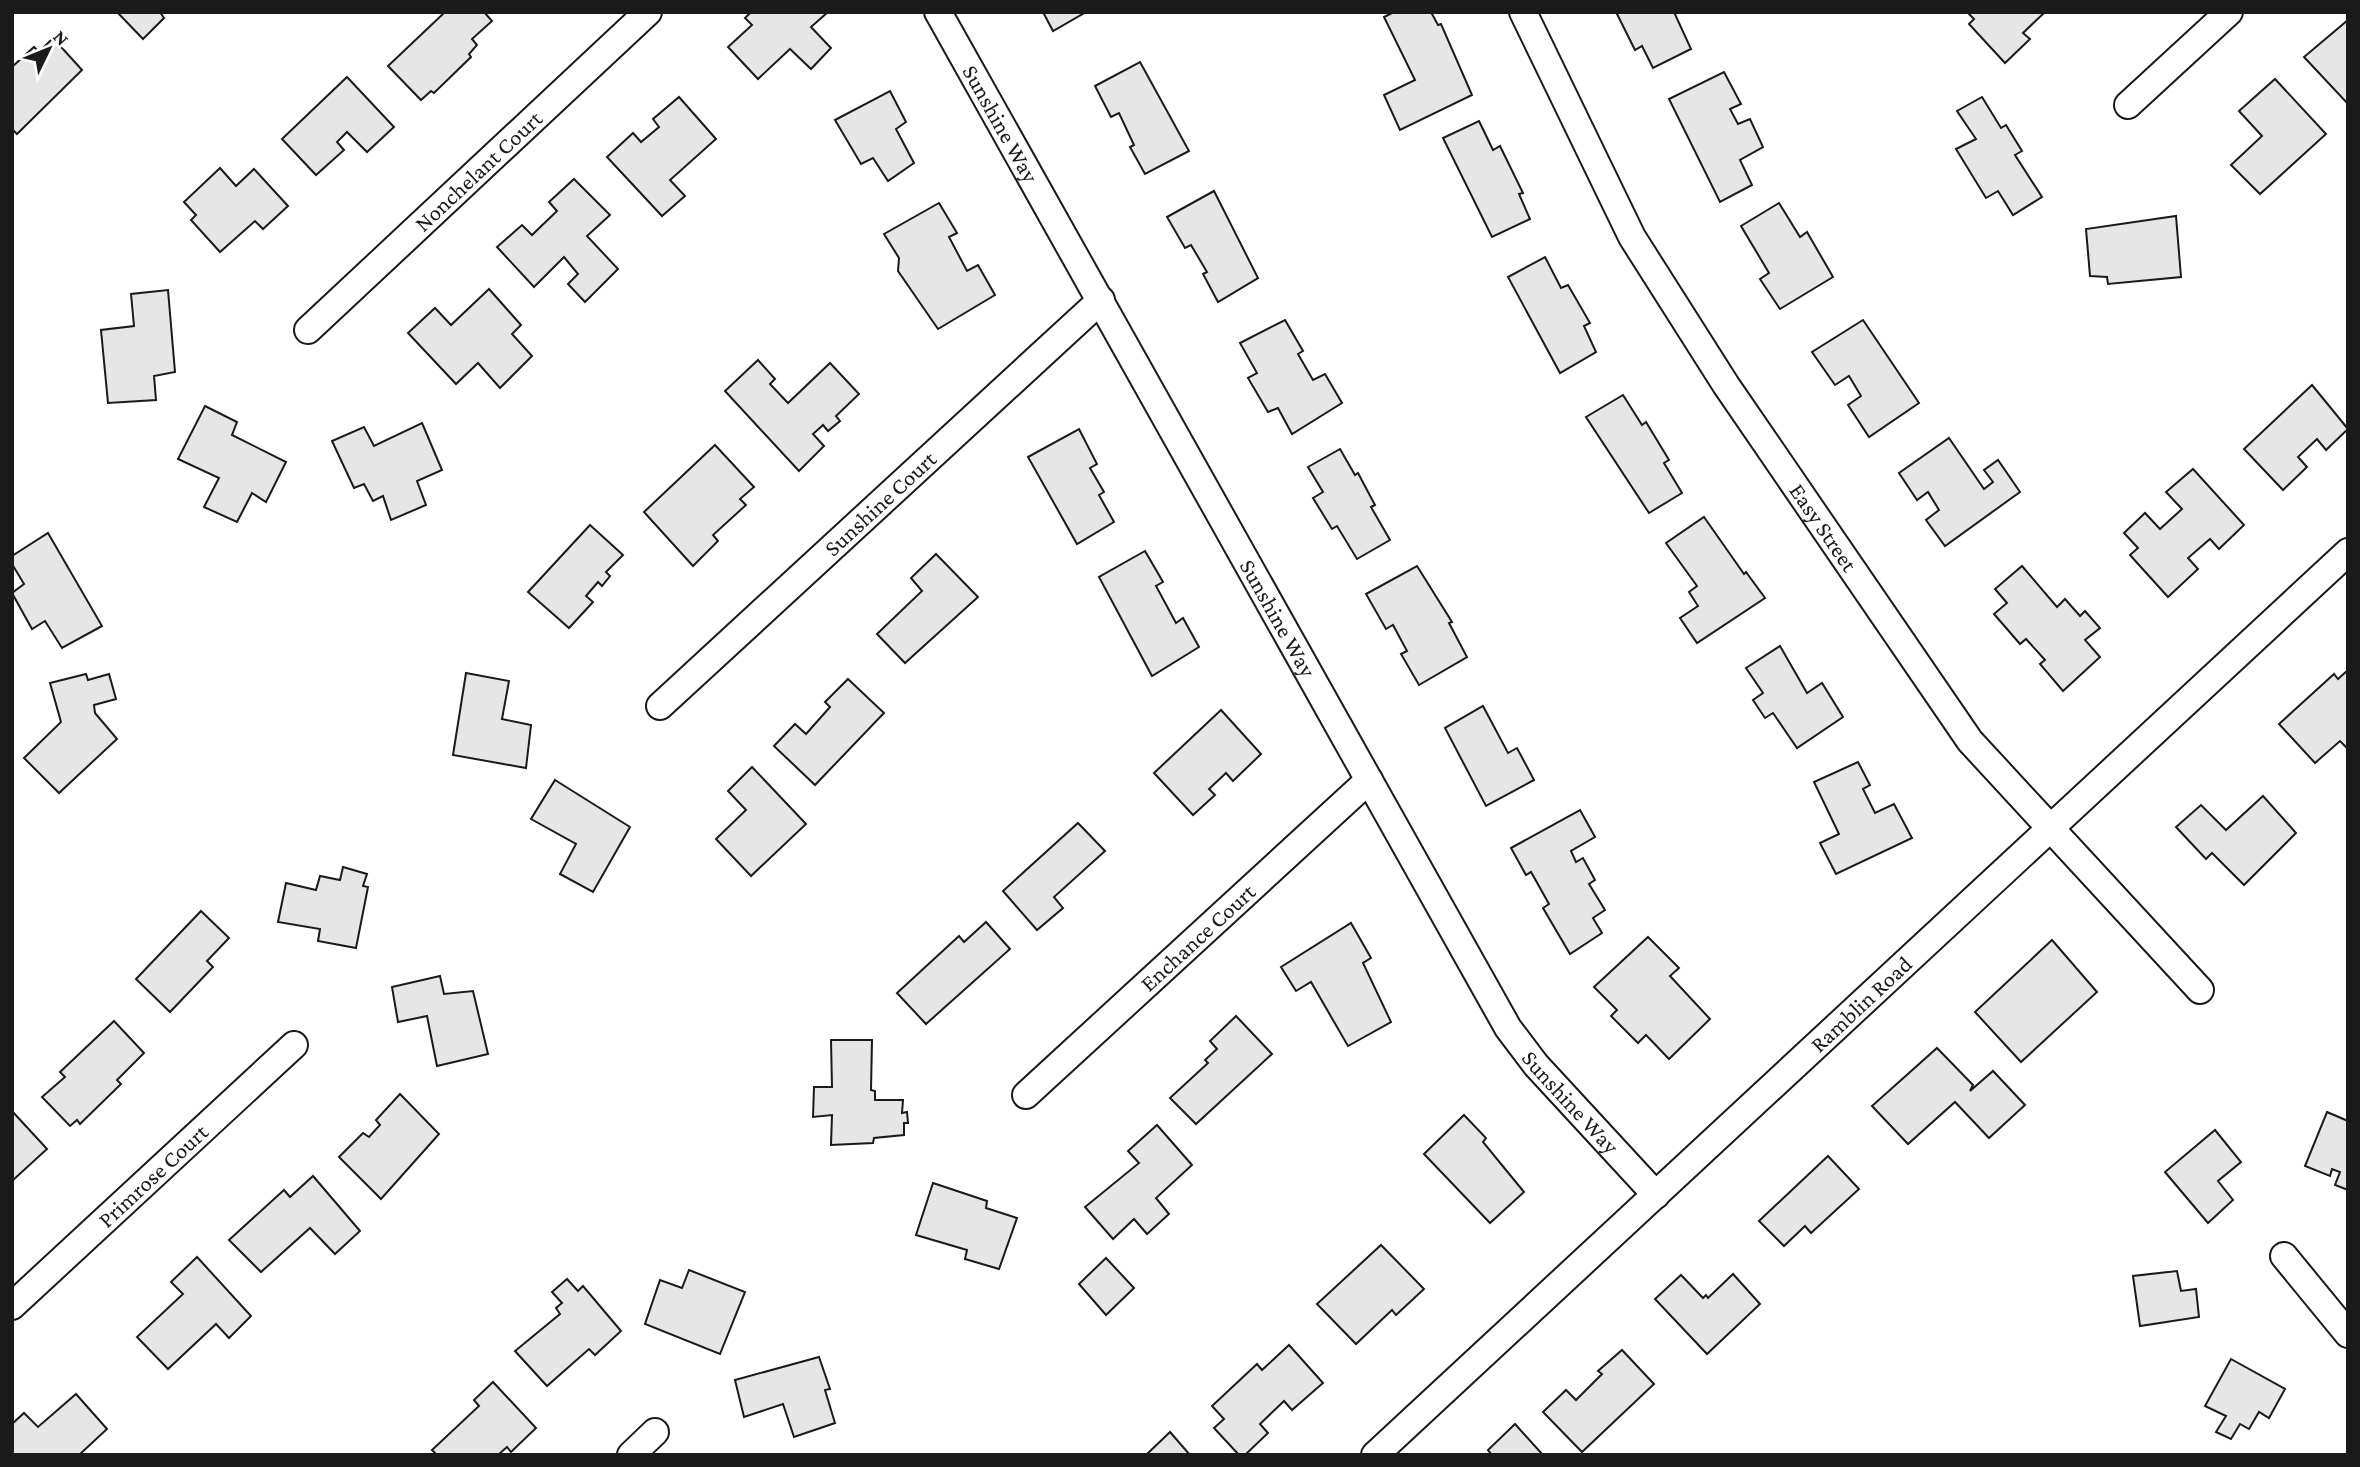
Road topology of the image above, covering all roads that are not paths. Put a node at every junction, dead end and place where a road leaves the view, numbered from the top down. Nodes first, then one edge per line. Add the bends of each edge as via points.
1 (648, 12) edge
2 (938, 12) edge
3 (1523, 12) edge
4 (2229, 12) edge
5 (2128, 104) dead end
6 (1101, 300) junction
7 (308, 330) dead end
8 (2348, 552) edge
9 (660, 706) dead end
10 (1369, 780) junction
11 (2052, 828) junction
12 (2200, 990) dead end
13 (294, 1045) dead end
14 (1026, 1096) dead end
15 (1656, 1195) junction
16 (2284, 1256) dead end
17 (12, 1306) edge
18 (2348, 1334) edge
19 (655, 1432) dead end
20 (631, 1455) edge
21 (1376, 1455) edge

1 - 7 street, Nonchelant Court
2 - 6 street, Sunshine Way
3 - 11 street, Easy Street via 1632,237 1726,385 1970,741
4 - 5 street
6 - 9 street, Sunshine Court
6 - 10 street, Sunshine Way
8 - 11 street, Ramblin Road
10 - 14 street, Enchance Court
10 - 15 street, Sunshine Way via 1508,1028 1536,1065
11 - 12 street, Easy Street
11 - 15 street, Ramblin Road
13 - 17 street, Primrose Court
15 - 21 street, Ramblin Road
16 - 18 street
19 - 20 street

